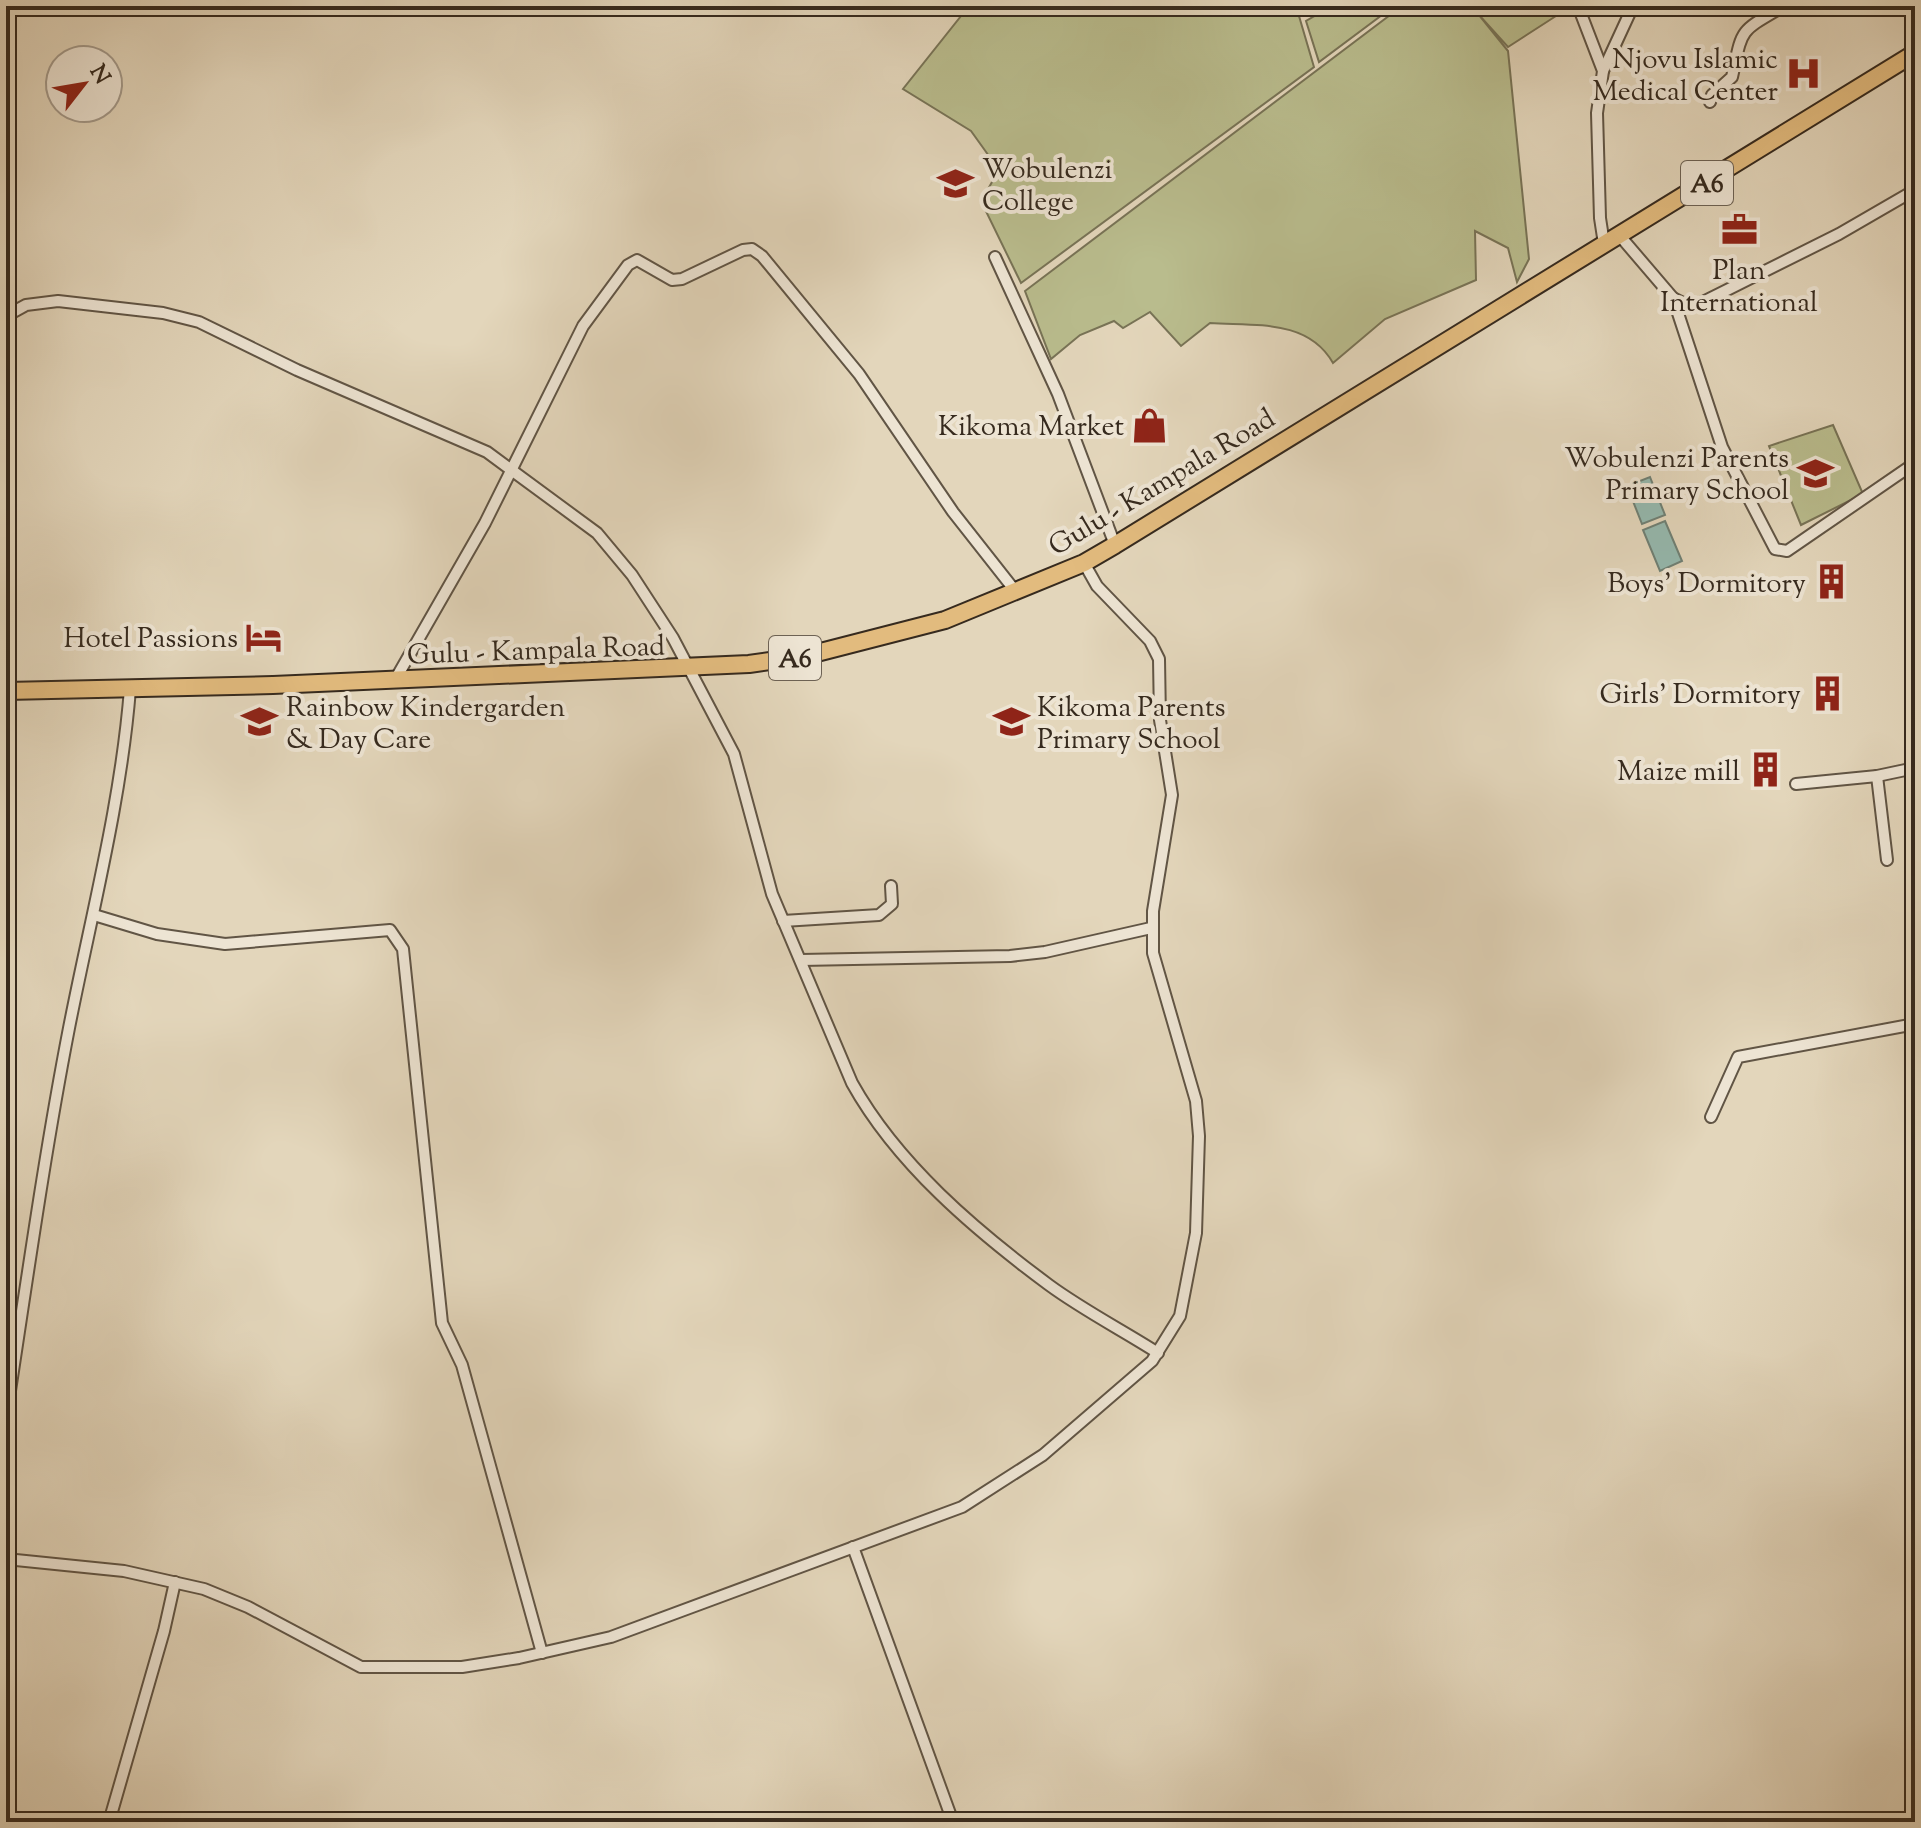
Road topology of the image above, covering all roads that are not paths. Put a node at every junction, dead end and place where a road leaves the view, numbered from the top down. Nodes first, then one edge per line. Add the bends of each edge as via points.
1 (1578, 6) edge
2 (1633, 6) edge
3 (1784, 6) edge
4 (1915, 53) edge
5 (1603, 71) junction
6 (1710, 102) dead end
7 (1915, 190) edge
8 (1620, 236) junction
9 (1604, 244) junction
10 (995, 257) dead end
11 (1673, 298) junction
12 (6, 316) edge
13 (1915, 463) edge
14 (512, 467) junction
15 (1115, 545) junction
16 (1084, 563) junction
17 (1016, 592) junction
18 (691, 669) junction
19 (395, 680) junction
20 (130, 689) junction
21 (6, 691) edge
22 (1915, 768) edge
23 (1877, 776) junction
24 (1796, 784) dead end
25 (1887, 860) dead end
26 (891, 886) dead end
27 (94, 915) junction
28 (783, 921) junction
29 (1151, 928) junction
30 (801, 960) junction
31 (1915, 1024) edge
32 (1711, 1117) dead end
33 (1158, 1353) junction
34 (6, 1417) edge
35 (853, 1547) junction
36 (6, 1559) edge
37 (175, 1582) junction
38 (542, 1653) junction
39 (109, 1822) edge
40 (953, 1822) edge

1 - 5 street
2 - 5 street
3 - 6 street via 1745,29 1735,50 1732,77
4 - 8 main road, Gulu - Kampala Road / A6
5 - 9 street via 1597,113
7 - 11 street via 1703,302 1689,306
8 - 9 main road, Gulu - Kampala Road / A6
8 - 11 street
9 - 15 main road, Gulu - Kampala Road / A6
10 - 15 street via 1058,394
11 - 13 street via 1722,447 1780,552
12 - 14 street via 26,305 58,301 199,322
14 - 17 street via 583,326 628,265 637,260 672,280 682,279 752,249 777,271 859,374 953,512
14 - 18 street via 614,551
14 - 19 street
15 - 16 main road, Gulu - Kampala Road / A6
16 - 17 main road, Gulu - Kampala Road / A6
16 - 29 street via 1159,659 1160,720 1172,795
17 - 18 main road, Gulu - Kampala Road / A6 via 917,629 841,648
18 - 19 main road, Gulu - Kampala Road / A6
18 - 28 street via 734,754
19 - 20 main road, Gulu - Kampala Road / A6
20 - 21 main road, Gulu - Kampala Road / A6
20 - 27 street
22 - 23 street
23 - 24 street
23 - 25 street
26 - 28 street via 892,904 879,915
27 - 34 street via 56,1098
27 - 38 street via 157,934 225,944 390,930 398,938 442,1323 462,1365
28 - 30 street
29 - 30 street via 1010,956
29 - 33 street via 1155,969 1189,1075 1199,1136 1196,1233 1186,1292 1180,1316
30 - 33 street via 868,1112 924,1177 1050,1286
31 - 32 street via 1738,1057
33 - 35 street via 1072,1433 1015,1476 962,1507
35 - 38 street via 611,1637
35 - 40 street
36 - 37 street via 124,1571
37 - 38 street via 248,1607 361,1667 462,1667
37 - 39 street

